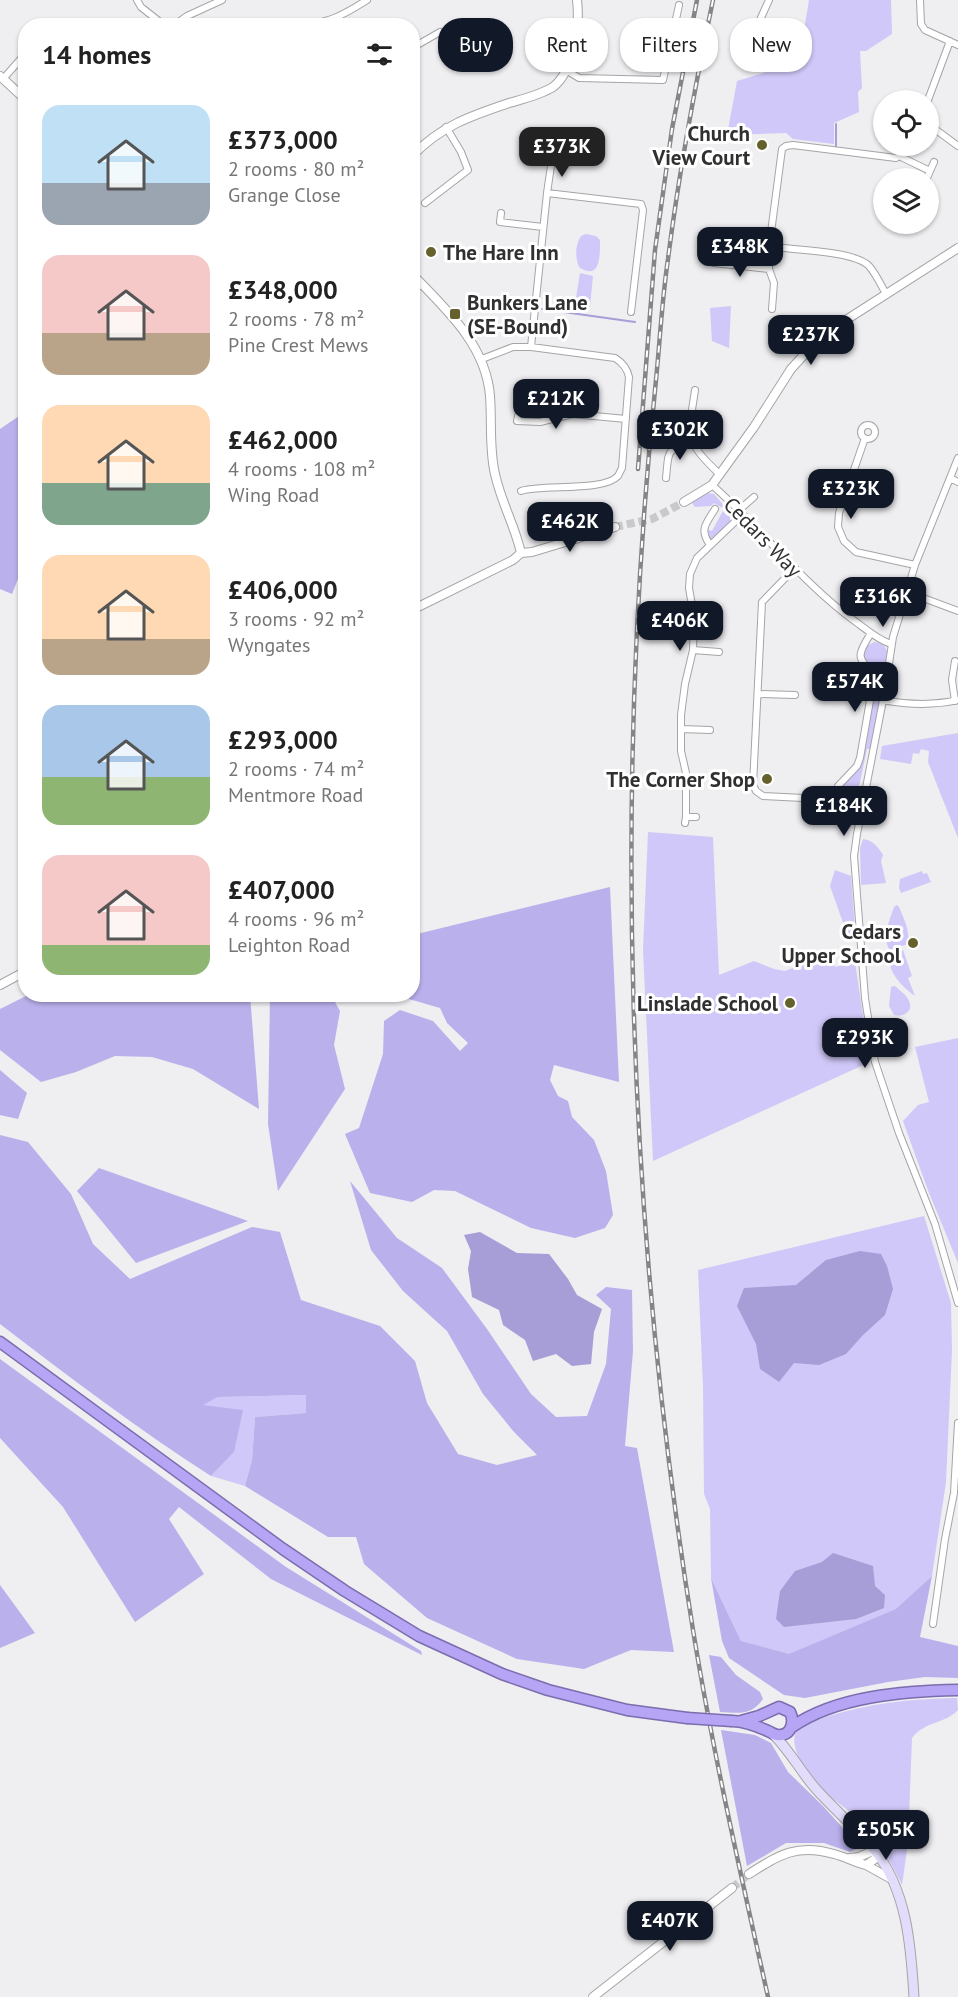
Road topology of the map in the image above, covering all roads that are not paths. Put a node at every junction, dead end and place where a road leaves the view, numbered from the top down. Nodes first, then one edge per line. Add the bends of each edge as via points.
1 (136, 0) edge
2 (222, 0) edge
3 (367, 0) edge
4 (577, 0) edge
5 (769, 0) edge
6 (920, 0) edge
7 (679, 5) dead end
8 (155, 18) edge
9 (183, 18) edge
10 (334, 18) edge
11 (577, 18) edge
12 (761, 18) edge
13 (438, 34) edge
14 (950, 41) junction
15 (420, 45) edge
16 (958, 45) edge
17 (18, 60) edge
18 (565, 72) edge
19 (569, 72) edge
20 (1, 77) edge
21 (932, 90) edge
22 (18, 93) edge
23 (446, 127) junction
24 (939, 132) edge
25 (958, 146) edge
26 (420, 149) edge
27 (873, 155) edge
28 (878, 156) edge
29 (899, 156) joint
30 (552, 159) dead end
31 (934, 162) dead end
32 (924, 168) edge
33 (931, 168) edge
34 (426, 192) dead end
35 (547, 194) junction
36 (431, 199) junction
37 (425, 203) dead end
38 (501, 213) dead end
39 (543, 227) junction
40 (771, 245) junction
41 (958, 248) edge
42 (714, 262) dead end
43 (769, 269) junction
44 (422, 284) edge
45 (886, 294) junction
46 (772, 309) dead end
47 (631, 312) dead end
48 (531, 347) junction
49 (482, 358) junction
50 (695, 390) dead end
51 (519, 412) dead end
52 (626, 419) junction
53 (865, 438) dead end
54 (693, 443) junction
55 (958, 458) edge
56 (719, 474) junction
57 (666, 478) dead end
58 (950, 478) junction
59 (958, 482) edge
60 (712, 485) junction
61 (521, 491) dead end
62 (754, 497) dead end
63 (684, 502) tunnel mouth
64 (715, 509) dead end
65 (740, 513) junction
66 (615, 527) tunnel mouth
67 (710, 545) junction
68 (521, 553) junction
69 (915, 565) junction
70 (795, 569) junction
71 (926, 599) dead end
72 (420, 606) edge
73 (958, 611) edge
74 (871, 633) junction
75 (891, 644) junction
76 (693, 650) junction
77 (718, 652) dead end
78 (955, 661) dead end
79 (758, 694) junction
80 (795, 695) dead end
81 (883, 700) junction
82 (956, 700) edge
83 (681, 729) junction
84 (710, 730) dead end
85 (835, 800) junction
86 (864, 801) junction
87 (696, 817) dead end
88 (18, 975) edge
89 (0, 985) edge
90 (958, 1303) edge
91 (0, 1342) edge
92 (958, 1423) edge
93 (933, 1624) dead end
94 (958, 1690) edge
95 (786, 1709) junction
96 (815, 1712) junction
97 (767, 1713) junction
98 (736, 1721) junction
99 (791, 1728) junction
100 (771, 1733) junction
101 (791, 1753) junction
102 (876, 1852) junction
103 (848, 1858) junction
104 (866, 1865) junction
105 (749, 1874) tunnel mouth
106 (893, 1880) junction
107 (732, 1888) tunnel mouth
108 (593, 1997) edge
109 (914, 1997) edge

1 - 8 street
2 - 9 street
3 - 10 street
4 - 11 street
5 - 12 street
6 - 14 street via 925,30
7 - 19 street via 663,80 579,78
13 - 15 street
14 - 16 street
14 - 21 street
17 - 20 street
18 - 23 street via 542,92
20 - 22 street
23 - 26 street
23 - 36 street via 468,170
24 - 25 street
27 - 40 street via 786,146 782,149
28 - 29 street
29 - 32 street
30 - 35 street
31 - 33 street
34 - 36 street
35 - 39 street
35 - 47 street via 641,204
36 - 37 street
38 - 39 street via 500,222
39 - 48 street
40 - 43 street
40 - 45 street via 861,260
41 - 45 street
42 - 43 street
43 - 46 street via 774,283
44 - 49 street via 465,332
45 - 56 street via 813,345 791,369
48 - 49 street via 513,347
48 - 52 street via 615,358 629,377
49 - 68 street via 490,393 495,474
50 - 54 street
51 - 52 street via 517,421 532,423 573,414
52 - 61 street via 618,476 585,487 552,486
53 - 69 street via 839,513 838,527 844,541 856,552
54 - 56 street
54 - 57 street via 671,449
55 - 58 street
56 - 60 street
58 - 59 street
58 - 69 street
60 - 63 street
60 - 65 street, Cedars Way
62 - 65 street
64 - 67 street via 703,529
65 - 67 street
65 - 70 street, Cedars Way
66 - 68 street
67 - 76 street via 697,558 690,574
68 - 72 street
69 - 75 street
70 - 74 street, Cedars Way via 834,607
70 - 79 street via 762,602
71 - 73 street
74 - 75 street, Cedars Way
74 - 85 street via 860,650 860,659 873,682 860,758 838,786
75 - 81 street
76 - 77 street
76 - 83 street
78 - 82 street via 952,680
79 - 80 street
79 - 85 street via 753,785 756,791 763,796
81 - 82 street via 921,705
81 - 86 street
83 - 84 street
83 - 87 street via 686,820
85 - 86 street
86 - 90 street via 854,856 875,1062 946,1257
88 - 89 street
91 - 98 highway, bridge via 283,1549 419,1636 502,1674 548,1690 627,1710
92 - 93 street via 954,1493
94 - 96 highway via 870,1699
95 - 96 highway
95 - 97 highway via 775,1707
95 - 99 highway via 792,1717
96 - 99 highway
97 - 98 highway
97 - 100 highway via 765,1722
98 - 100 highway
99 - 100 highway via 783,1735
99 - 101 main road
100 - 101 main road
101 - 102 main road via 816,1790
102 - 103 street
102 - 104 street via 875,1859
102 - 106 main road
103 - 104 street
103 - 105 street via 815,1850 790,1851
104 - 106 street
106 - 109 main road via 907,1932
107 - 108 street

